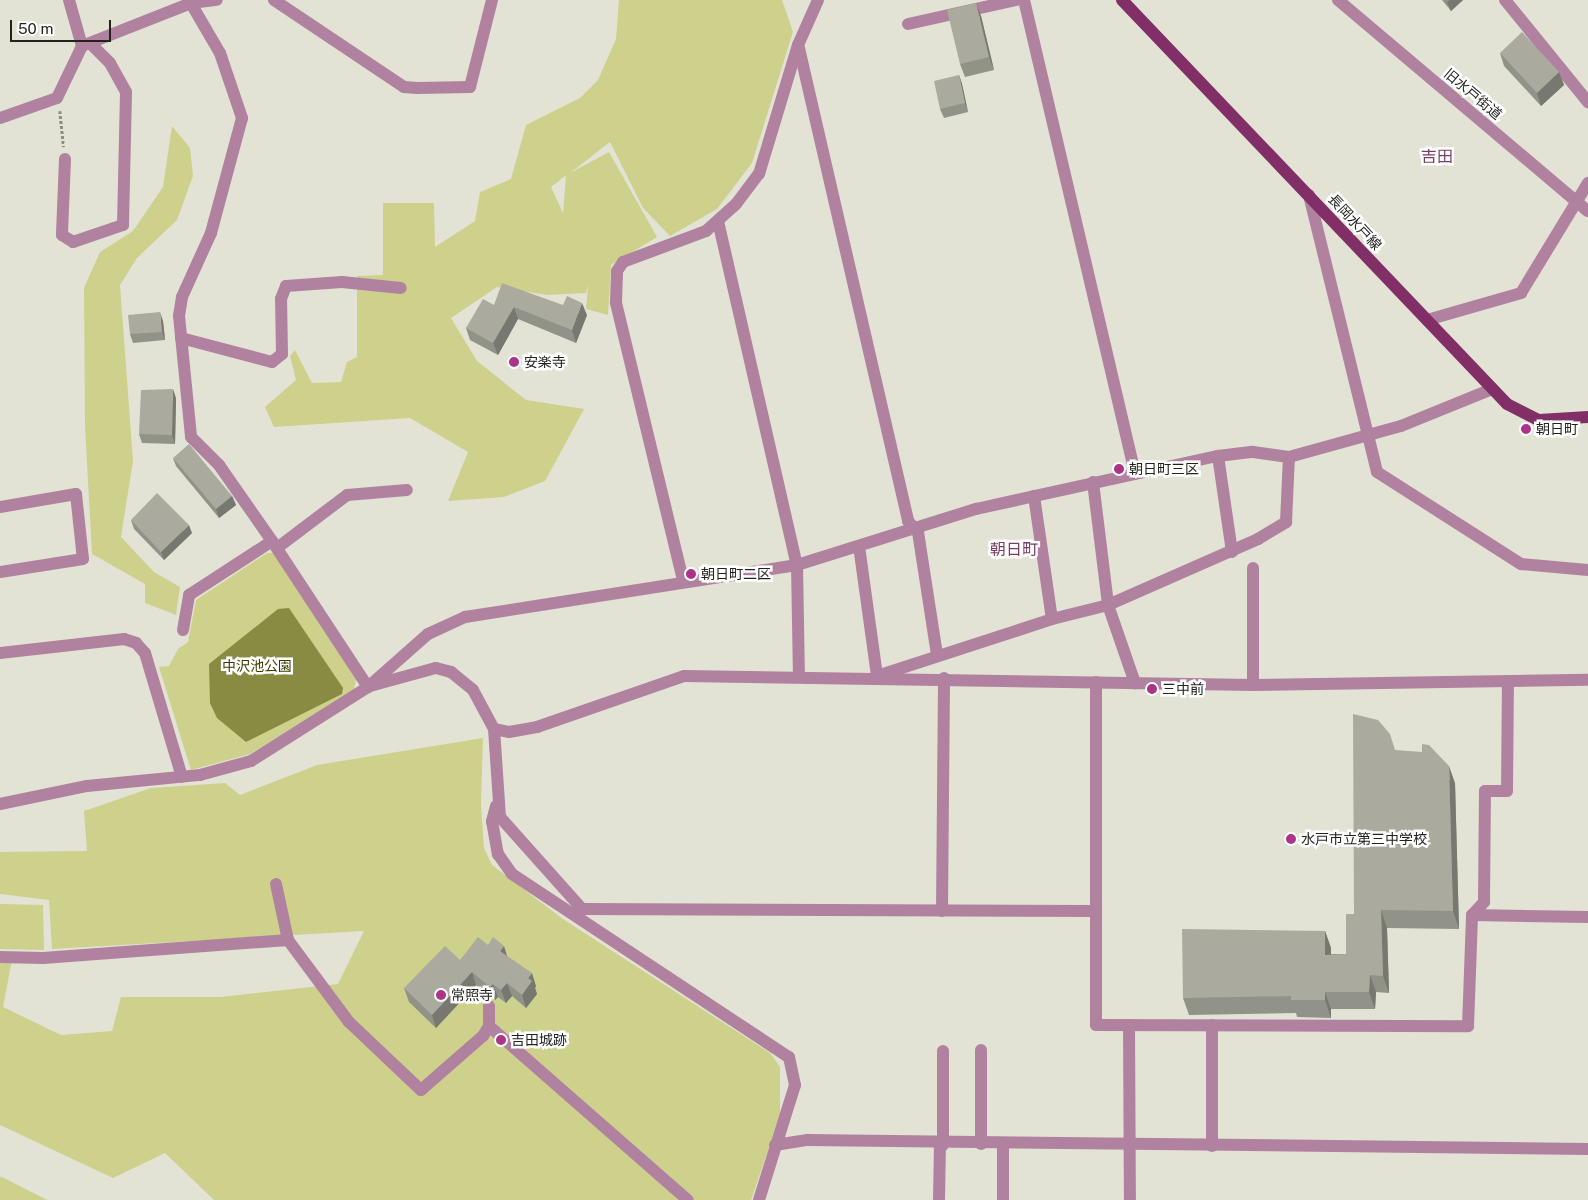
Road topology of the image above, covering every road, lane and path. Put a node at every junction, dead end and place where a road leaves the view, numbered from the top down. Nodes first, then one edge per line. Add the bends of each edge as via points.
1 (69, 0) edge
2 (217, 0) edge
3 (274, 0) edge
4 (492, 0) edge
5 (818, 0) edge
6 (1016, 0) edge
7 (1024, 0) edge
8 (1122, 0) edge
9 (1338, 0) edge
10 (1505, 0) edge
11 (190, 2) edge
12 (908, 24) dead end
13 (86, 44) junction
14 (798, 45) junction
15 (57, 98) junction
16 (1588, 102) edge
17 (0, 118) edge
18 (65, 159) joint
19 (1588, 183) edge
20 (1309, 195) junction
21 (1583, 207) edge
22 (718, 221) junction
23 (401, 288) dead end
24 (1427, 320) junction
25 (181, 338) junction
26 (1492, 389) junction
27 (1588, 417) edge
28 (1368, 438) junction
29 (1218, 456) junction
30 (1289, 457) junction
31 (1135, 473) junction
32 (1094, 482) junction
33 (407, 490) dead end
34 (1034, 496) junction
35 (0, 507) edge
36 (913, 526) junction
37 (275, 544) junction
38 (859, 546) junction
39 (1232, 552) junction
40 (797, 565) junction
41 (1253, 568) dead end
42 (1588, 570) edge
43 (0, 572) edge
44 (683, 580) junction
45 (1108, 605) junction
46 (1052, 619) junction
47 (183, 630) dead end
48 (0, 653) edge
49 (937, 655) junction
50 (799, 676) junction
51 (877, 676) junction
52 (944, 678) junction
53 (1588, 680) edge
54 (1096, 682) junction
55 (1508, 682) junction
56 (1135, 683) junction
57 (1253, 685) junction
58 (368, 686) junction
59 (494, 729) junction
60 (182, 777) junction
61 (0, 804) edge
62 (496, 806) junction
63 (276, 884) dead end
64 (942, 911) junction
65 (1095, 911) junction
66 (1472, 915) junction
67 (1588, 918) edge
68 (288, 940) junction
69 (0, 957) edge
70 (489, 1006) dead end
71 (1129, 1024) junction
72 (1212, 1025) junction
73 (490, 1026) junction
74 (980, 1050) dead end
75 (943, 1051) dead end
76 (981, 1144) junction
77 (775, 1145) junction
78 (941, 1145) junction
79 (1003, 1145) junction
80 (1130, 1146) junction
81 (1212, 1146) junction
82 (1588, 1149) edge
83 (688, 1200) edge
84 (759, 1200) edge
85 (939, 1200) edge
86 (1004, 1200) edge
87 (1130, 1200) edge

1 - 13 street
2 - 11 street
3 - 4 street via 404,87 417,88 470,87
5 - 14 street
6 - 12 street
7 - 31 street
8 - 20 main road, 長岡水戸線
9 - 21 street, 旧水戸街道
10 - 16 street via 1541,50
11 - 13 street
11 - 25 street via 220,53 242,118 211,233 182,297
13 - 15 street
13 - 18 street via 110,64 126,92 123,225 73,242 62,235
14 - 22 street via 759,174
14 - 36 street
15 - 17 street
15 - 18 path
19 - 21 street
20 - 24 main road, 長岡水戸線
20 - 28 street
21 - 24 street via 1521,293
22 - 40 street
22 - 44 street via 706,231 623,262 615,282
23 - 25 street via 342,282 286,286 280,299 282,354 272,362
24 - 26 main road, 長岡水戸線
25 - 37 street via 191,436 219,465
26 - 27 main road, 長岡水戸線 via 1515,411 1539,420
26 - 28 street
28 - 30 street
28 - 42 street via 1377,472 1479,540 1521,564
29 - 30 street via 1253,452
29 - 31 street
29 - 39 street
30 - 39 street via 1286,522
31 - 32 street
32 - 34 street
32 - 45 street
33 - 37 street via 348,494
34 - 36 street
34 - 46 street
35 - 43 street via 76,494 83,559
36 - 38 street
36 - 49 street via 918,532
37 - 47 street via 189,596
37 - 58 street
38 - 40 street
38 - 51 street
39 - 45 street
40 - 44 street
40 - 50 street
41 - 57 street
44 - 58 street via 465,617 428,634
45 - 46 street
45 - 56 street
46 - 49 street
48 - 60 street via 124,639 136,643 145,653
49 - 51 street
50 - 51 street
50 - 59 street via 678,676 537,727 508,732
51 - 52 street
52 - 54 street
52 - 64 street
53 - 55 street
54 - 56 street
54 - 65 street
55 - 57 street
55 - 66 street via 1507,791 1485,791 1484,902
56 - 57 street
58 - 59 street via 412,672 444,670 473,690
58 - 60 street via 251,761
59 - 62 street
60 - 61 street via 87,786
62 - 64 street via 500,817 582,909
62 - 77 street via 492,821 498,854 512,874 789,1057 795,1085
63 - 68 street
64 - 65 street
65 - 71 street via 1096,1025
66 - 67 street
66 - 72 street via 1468,1026
68 - 69 street via 43,958
68 - 73 street via 349,1022 421,1090
70 - 73 street
71 - 72 street
71 - 80 street
72 - 81 street
73 - 83 street
74 - 76 street
75 - 78 street
76 - 78 street
76 - 79 street
77 - 78 street via 808,1140
77 - 84 street
78 - 85 street
79 - 80 street
79 - 86 street
80 - 81 street
80 - 87 street
81 - 82 street

